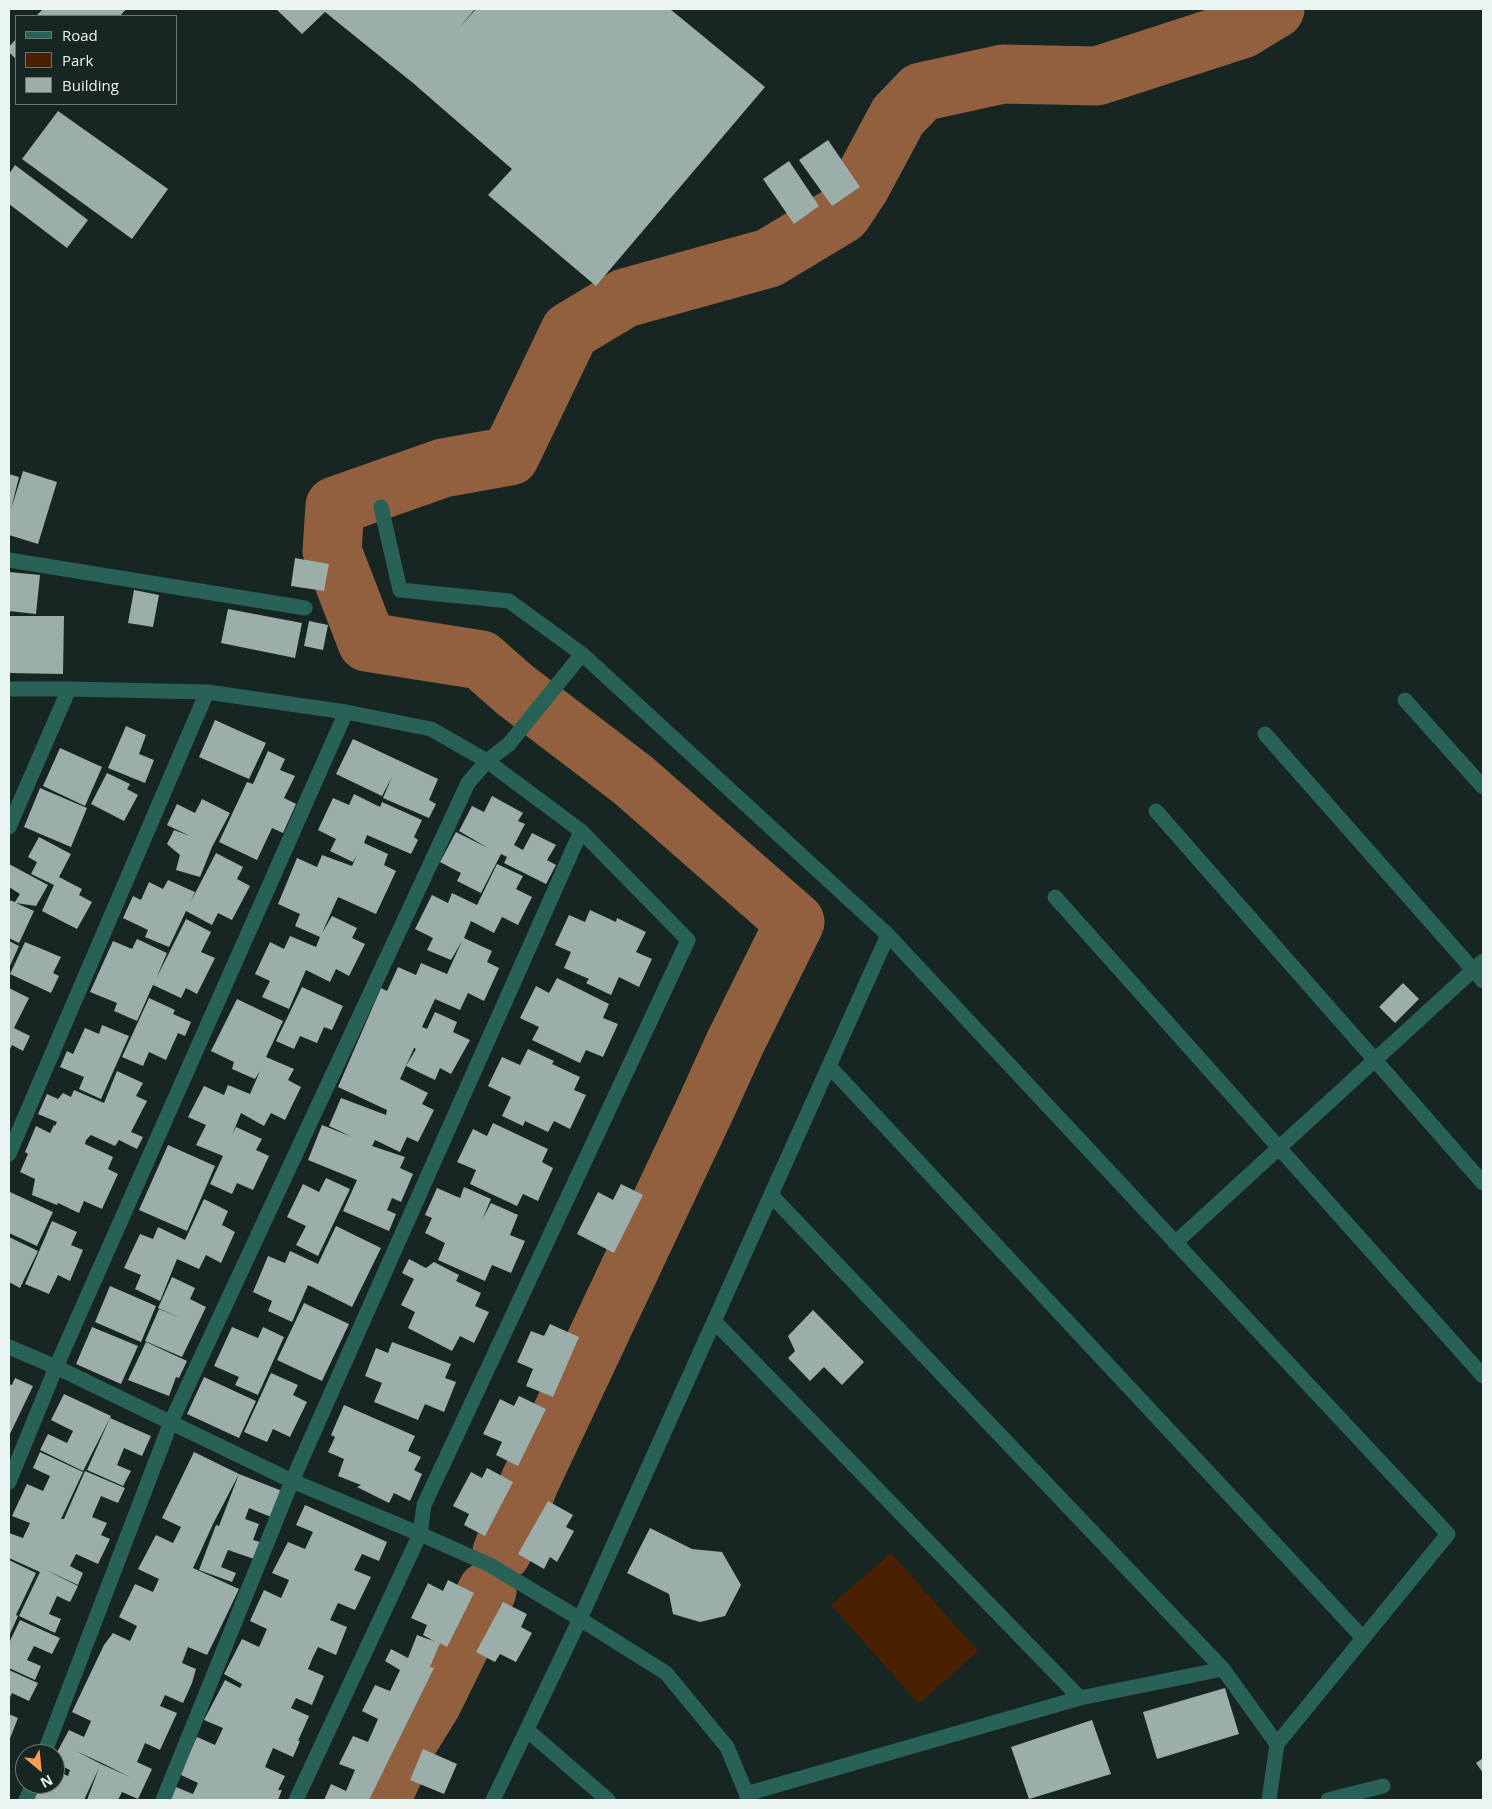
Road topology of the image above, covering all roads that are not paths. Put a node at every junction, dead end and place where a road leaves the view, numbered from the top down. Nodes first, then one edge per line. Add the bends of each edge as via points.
1 (381, 507) dead end
2 (9, 560) edge
3 (305, 608) dead end
4 (582, 654) junction
5 (69, 688) junction
6 (9, 689) edge
7 (207, 692) junction
8 (1405, 700) dead end
9 (346, 712) junction
10 (1265, 734) dead end
11 (487, 761) junction
12 (1483, 787) edge
13 (1156, 811) dead end
14 (9, 827) edge
15 (581, 831) junction
16 (1055, 898) dead end
17 (888, 935) junction
18 (1480, 970) edge
19 (1376, 1059) junction
20 (829, 1066) junction
21 (1278, 1148) junction
22 (9, 1154) edge
23 (1483, 1182) edge
24 (771, 1195) junction
25 (1175, 1243) junction
26 (714, 1321) junction
27 (9, 1347) edge
28 (1480, 1365) edge
29 (56, 1367) junction
30 (171, 1422) junction
31 (292, 1481) junction
32 (9, 1482) edge
33 (420, 1534) junction
34 (580, 1619) junction
35 (1362, 1638) junction
36 (1222, 1669) junction
37 (1080, 1698) junction
38 (527, 1730) junction
39 (48, 1744) edge
40 (1277, 1744) junction
41 (1383, 1786) dead end
42 (748, 1797) edge
43 (164, 1800) edge
44 (296, 1800) edge
45 (493, 1800) edge
46 (608, 1800) edge
47 (1269, 1800) edge
48 (1328, 1800) edge

1 - 4 street via 400,590 509,601
2 - 3 street
4 - 11 street via 509,744
4 - 17 street
5 - 6 street
5 - 7 street
5 - 14 street
7 - 9 street
7 - 22 street
8 - 12 street
9 - 11 street via 431,729
9 - 29 street
10 - 18 street
11 - 15 street
11 - 30 street via 468,783
13 - 19 street
15 - 31 street
15 - 33 street via 688,940 424,1505
16 - 21 street
17 - 20 street
17 - 25 street
18 - 19 street
19 - 21 street
19 - 23 street
20 - 24 street
20 - 35 street
21 - 25 street
21 - 28 street
24 - 26 street
24 - 36 street
25 - 35 street via 1448,1534
26 - 34 street
26 - 37 street
27 - 29 street
29 - 30 street
29 - 32 street
30 - 31 street
30 - 39 street
31 - 33 street
31 - 43 street
33 - 34 street via 490,1565
33 - 44 street
34 - 38 street
34 - 42 street via 666,1673 727,1747
35 - 40 street
36 - 37 street
36 - 40 street
37 - 42 street
38 - 45 street
38 - 46 street
40 - 47 street
41 - 48 street

